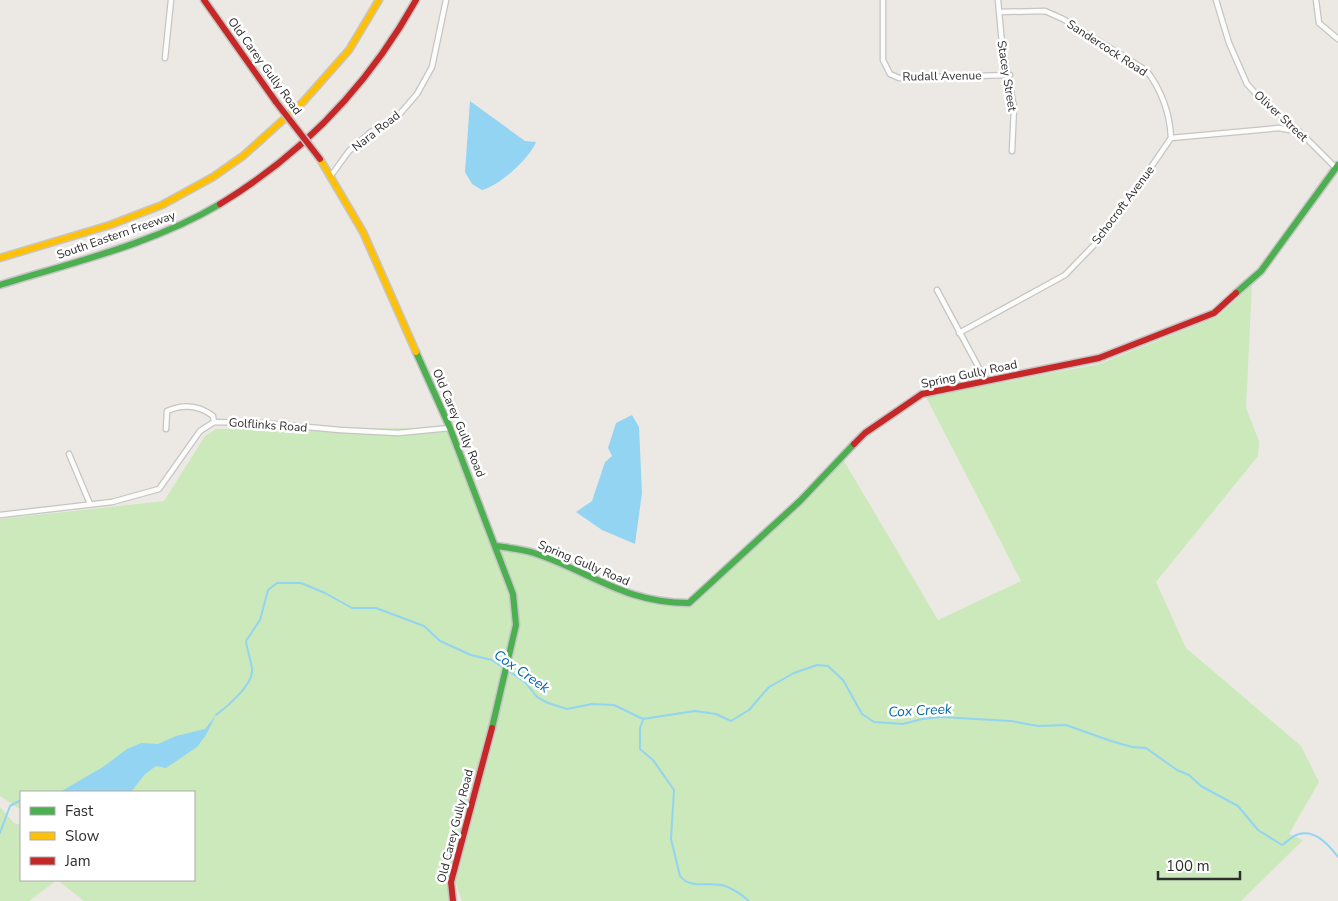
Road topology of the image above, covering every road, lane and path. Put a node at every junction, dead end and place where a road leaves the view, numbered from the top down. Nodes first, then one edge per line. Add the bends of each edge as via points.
1 (171, 0) edge
2 (204, 0) edge
3 (379, 0) edge
4 (416, 0) edge
5 (446, 0) edge
6 (883, 0) edge
7 (998, 0) edge
8 (1216, 0) edge
9 (1316, 0) edge
10 (999, 12) junction
11 (1338, 39) edge
12 (165, 58) dead end
13 (1010, 75) junction
14 (1300, 132) junction
15 (1171, 138) junction
16 (1012, 151) dead end
17 (1337, 166) edge
18 (330, 177) junction
19 (0, 258) edge
20 (0, 284) edge
21 (937, 290) dead end
22 (959, 333) junction
23 (986, 381) junction
24 (214, 422) junction
25 (450, 428) junction
26 (166, 429) dead end
27 (69, 454) dead end
28 (90, 504) junction
29 (0, 515) edge
30 (496, 546) junction
31 (453, 901) edge

1 - 12 street
2 - 18 main road, Old Carey Gully Road, bridge
3 - 19 main road, South Eastern Freeway via 350,50 303,102 243,156 213,177 153,208
4 - 20 main road, South Eastern Freeway via 402,27 361,83 318,129 234,196 176,228
5 - 18 street, Nara Road via 432,67 417,94 398,116 371,132 350,151
6 - 13 street, Rudall Avenue via 882,60 890,74 900,78
7 - 10 street, Stacey Street
8 - 14 street, Oliver Street via 1229,43 1248,84
9 - 11 street via 1319,23
10 - 13 street, Stacey Street via 1002,44
10 - 15 street, Sandercock Road via 1045,11 1147,71 1171,123
13 - 16 street, Stacey Street via 1014,107
14 - 15 street via 1279,128
14 - 17 street, Oliver Street
15 - 22 street, Schocroft Avenue via 1123,208 1065,275
17 - 23 main road, Spring Gully Road via 1261,271 1214,313 1099,358
18 - 25 main road, Old Carey Gully Road via 363,232
21 - 22 street
22 - 23 street
23 - 30 main road, Spring Gully Road via 922,394 865,433 800,501 689,603 642,599 608,588 535,553
24 - 25 street, Golflinks Road via 398,433
24 - 26 street via 208,412 192,406 176,407 167,411
24 - 28 street, Golflinks Road via 200,431 159,489 112,502
25 - 30 main road, Old Carey Gully Road
27 - 28 street
28 - 29 street, Golflinks Road
30 - 31 main road, Old Carey Gully Road via 513,594 516,625 451,882

